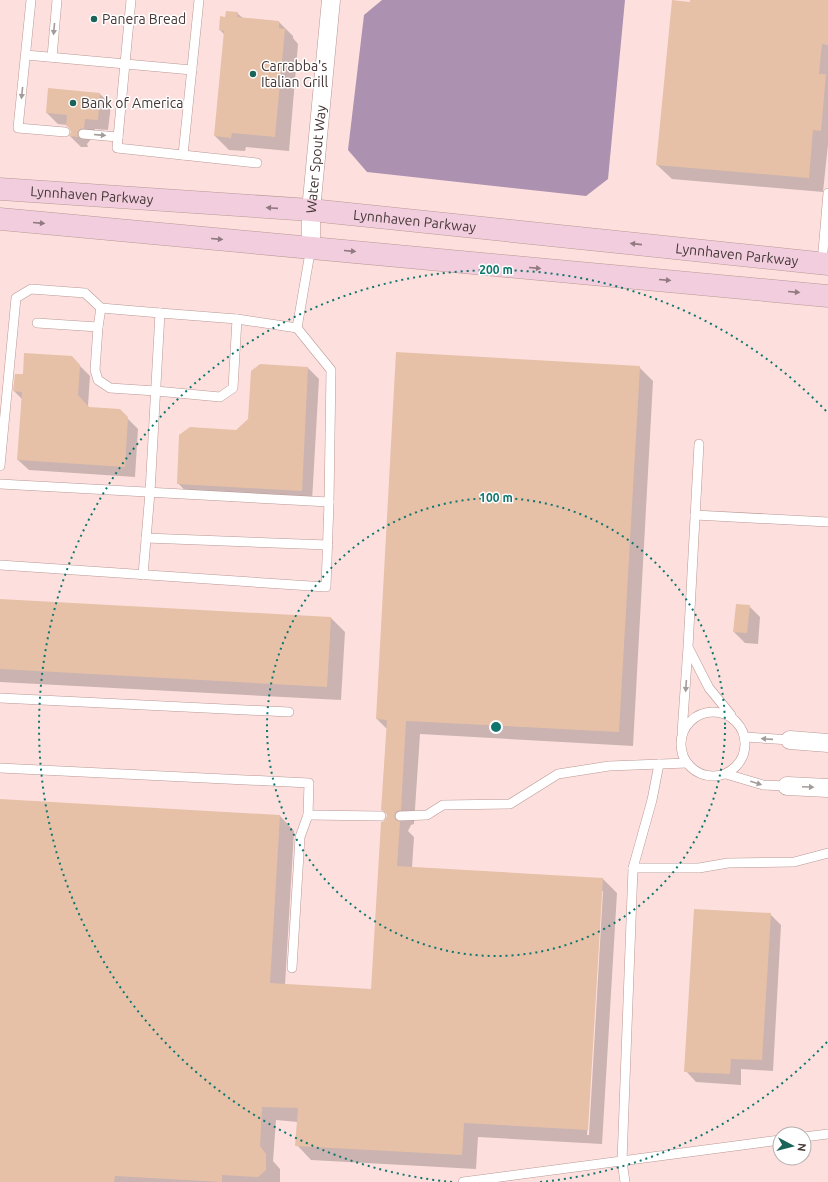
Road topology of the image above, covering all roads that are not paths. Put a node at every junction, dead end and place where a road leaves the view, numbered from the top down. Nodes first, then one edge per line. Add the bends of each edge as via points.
1 (31, 0) edge
2 (57, 0) edge
3 (132, 0) edge
4 (199, 0) edge
5 (331, 0) edge
6 (26, 55) junction
7 (52, 57) junction
8 (126, 64) junction
9 (192, 70) junction
10 (65, 132) dead end
11 (83, 134) dead end
12 (118, 137) junction
13 (183, 155) junction
14 (257, 163) dead end
15 (0, 189) edge
16 (828, 193) edge
17 (311, 210) junction
18 (0, 219) edge
19 (311, 247) junction
20 (825, 264) edge
21 (828, 296) edge
22 (100, 308) junction
23 (160, 312) junction
24 (237, 319) junction
25 (37, 323) dead end
26 (98, 327) junction
27 (297, 328) junction
28 (156, 391) junction
29 (699, 444) dead end
30 (0, 466) edge
31 (0, 484) edge
32 (150, 492) junction
33 (330, 502) junction
34 (695, 515) junction
35 (828, 522) edge
36 (146, 538) junction
37 (328, 545) junction
38 (0, 565) edge
39 (143, 575) junction
40 (688, 647) junction
41 (0, 698) edge
42 (289, 712) dead end
43 (734, 718) junction
44 (682, 733) junction
45 (745, 737) junction
46 (790, 740) joint
47 (828, 743) edge
48 (687, 763) junction
49 (659, 764) junction
50 (0, 768) edge
51 (726, 774) junction
52 (787, 786) joint
53 (828, 788) edge
54 (308, 815) junction
55 (381, 816) dead end
56 (400, 816) dead end
57 (828, 853) edge
58 (633, 868) junction
59 (292, 968) dead end
60 (828, 1134) edge
61 (812, 1136) edge
62 (772, 1141) edge
63 (622, 1161) junction
64 (463, 1182) edge
65 (625, 1182) edge

1 - 6 lane
2 -> 7 lane
3 - 8 lane
4 - 9 lane
5 - 17 street, Water Spout Way
6 - 7 lane
6 -> 10 lane via 18,128
7 - 8 lane
8 - 9 lane
8 - 12 lane
9 - 13 lane
11 -> 12 lane
12 - 13 lane via 117,148
13 - 14 lane
17 -> 15 main road, Lynnhaven Parkway
16 - 20 lane
17 - 19 street, Water Spout Way
20 -> 17 main road, Lynnhaven Parkway
18 -> 19 main road
19 -> 21 main road
19 - 27 lane
22 - 23 lane
22 - 26 lane
22 - 30 lane via 85,294 32,289 16,298
23 - 24 lane
23 - 28 lane
24 - 27 lane
24 - 28 lane via 233,388 220,397
25 - 26 lane
26 - 28 lane via 95,370 98,380 110,388
27 - 33 lane via 331,370
28 - 32 lane
29 - 34 lane
31 - 32 lane
32 - 33 lane
32 - 36 lane
33 - 37 lane
34 - 35 lane
34 - 40 lane
36 - 37 lane
36 - 39 lane
37 - 39 lane via 326,587
38 - 39 lane
40 - 43 lane via 709,688
40 -> 44 lane
41 - 42 lane
43 - 44 lane via 724,713 704,712 691,720
43 - 45 lane
44 - 48 lane via 681,744
46 -> 45 lane
45 - 51 lane via 742,759
46 - 47 street
48 - 49 lane
48 - 51 lane via 704,775
49 - 56 lane via 609,766 558,774 510,804 443,805 427,815
49 - 58 lane
50 - 54 lane via 309,783
51 -> 52 lane via 763,785
52 -> 53 street
54 - 55 lane
54 - 59 lane via 300,837
57 - 58 lane via 794,862 728,863 699,868
58 - 63 lane
60 - 61 lane
62 - 63 lane
63 - 64 lane
63 - 65 lane

